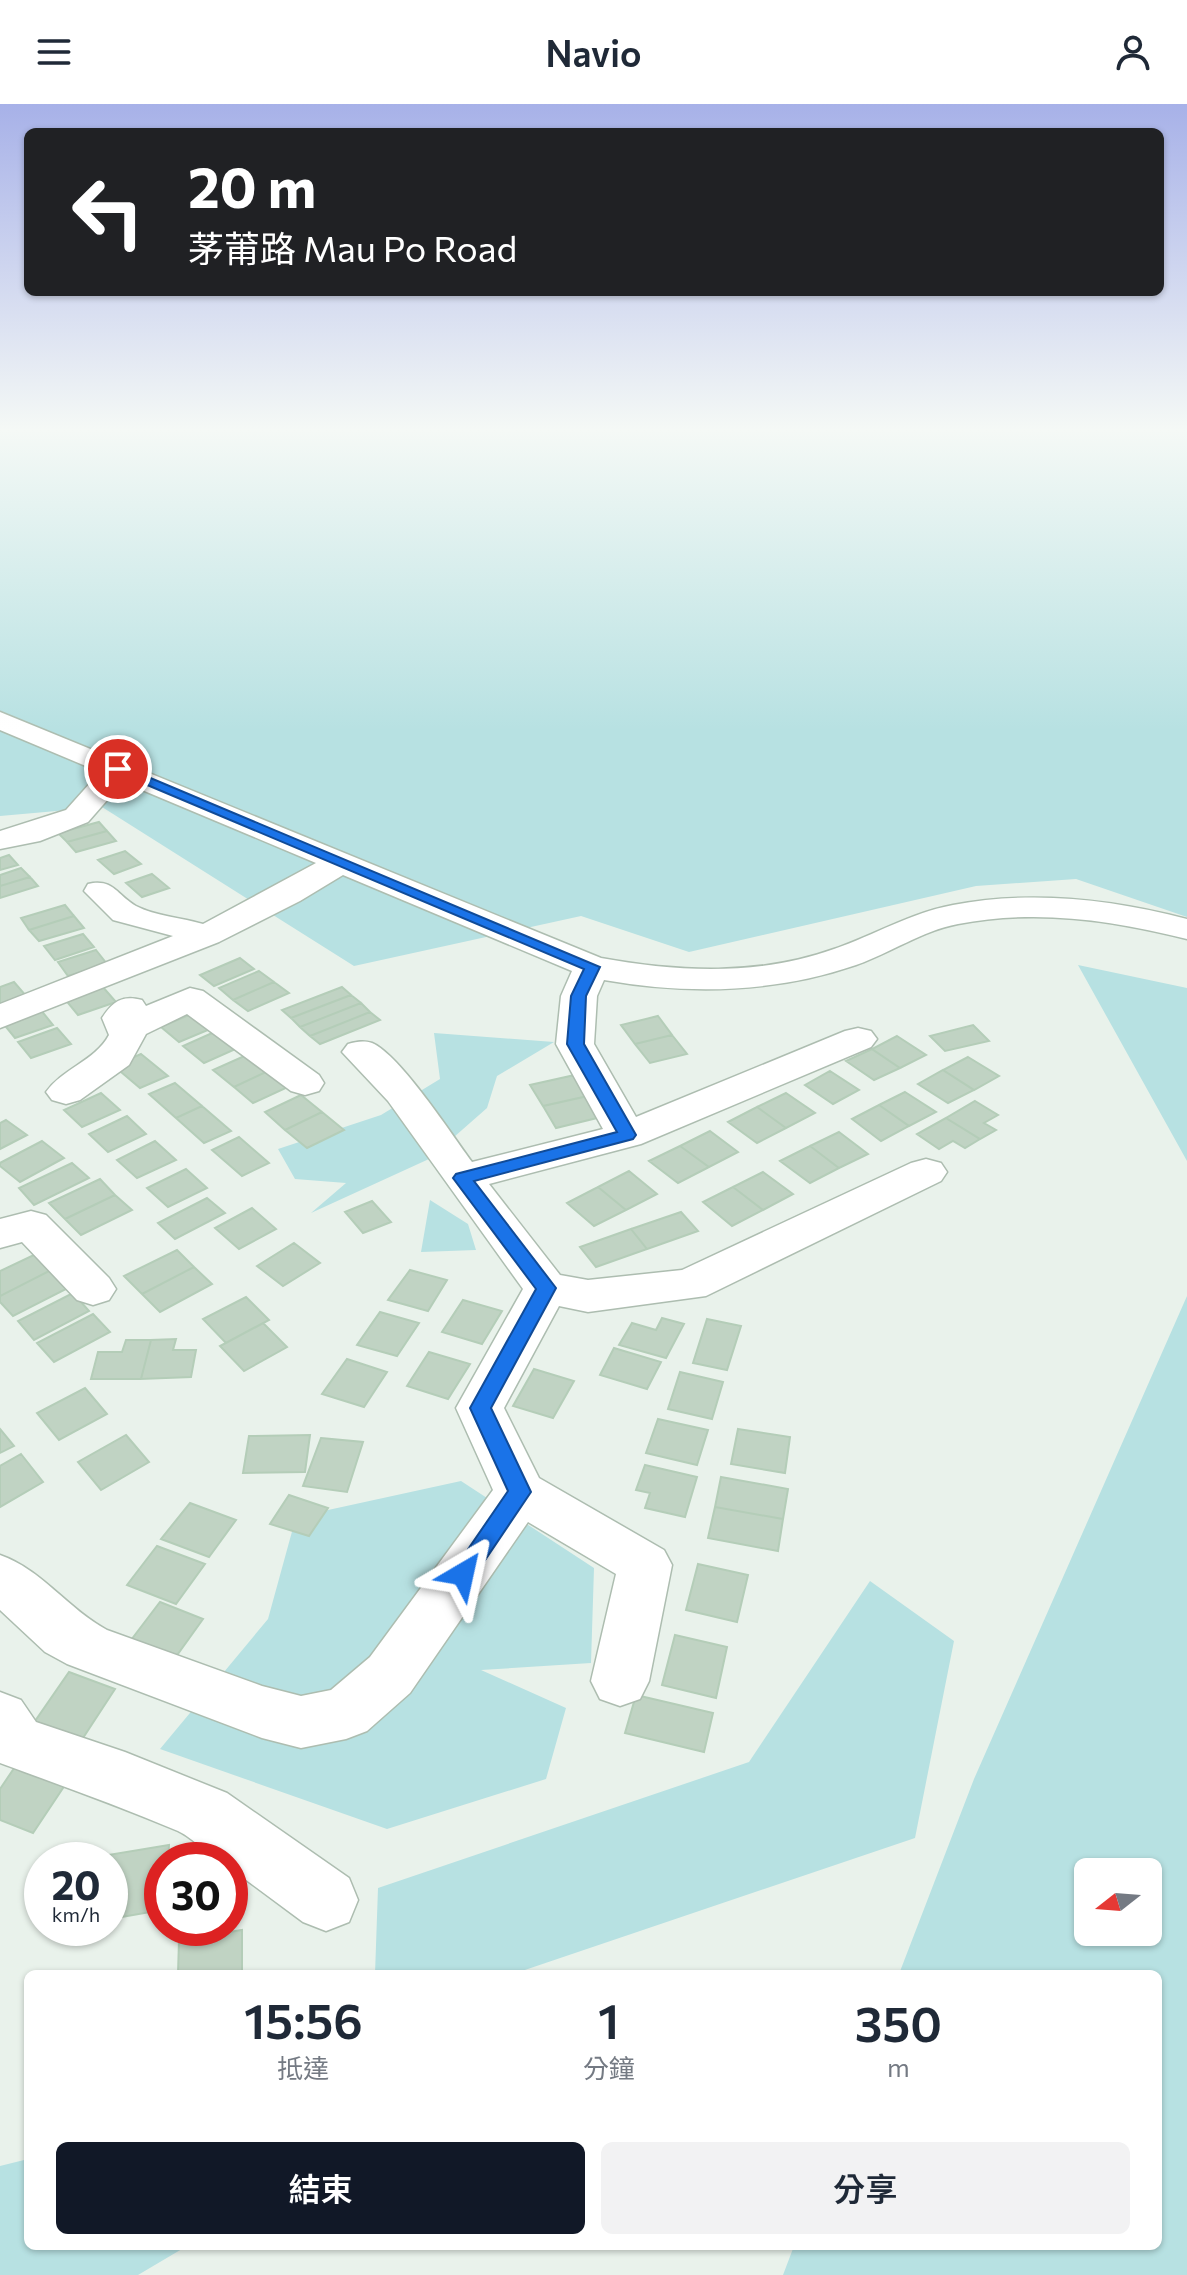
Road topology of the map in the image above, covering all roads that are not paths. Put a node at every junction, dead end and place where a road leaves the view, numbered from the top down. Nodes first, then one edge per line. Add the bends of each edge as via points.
1 (0, 720) edge
2 (118, 769) junction
3 (0, 840) edge
4 (341, 862) junction
5 (100, 891) dead end
6 (1187, 929) edge
7 (207, 935) junction
8 (158, 954) junction
9 (592, 967) junction
10 (0, 1017) edge
11 (126, 1030) junction
12 (858, 1039) dead end
13 (361, 1052) dead end
14 (305, 1083) dead end
15 (66, 1092) dead end
16 (627, 1135) junction
17 (926, 1172) dead end
18 (462, 1178) junction
19 (0, 1234) edge
20 (546, 1288) junction
21 (93, 1289) dead end
22 (520, 1492) junction
23 (0, 1577) edge
24 (620, 1681) dead end
25 (0, 1718) edge
26 (326, 1900) dead end

1 - 2 street
2 - 3 street via 77,816
2 - 4 street
4 - 7 street
4 - 9 street
5 - 7 street via 125,913
6 - 9 street via 1084,909 996,909 916,925 841,959 779,974 660,979
7 - 8 street
8 - 10 street
8 - 11 street via 165,967 120,1018
9 - 16 street via 579,996 575,1044
11 - 14 street via 190,999
11 - 15 street via 116,1057
12 - 16 street
13 - 18 street via 402,1093
16 - 18 street
17 - 20 street via 690,1285 588,1296
18 - 20 street
19 - 21 street via 31,1225
20 - 22 street via 480,1408
22 - 23 street via 390,1675 346,1713 301,1722 87,1647 65,1635
22 - 24 street via 645,1565
25 - 26 street via 16,1742 205,1813

